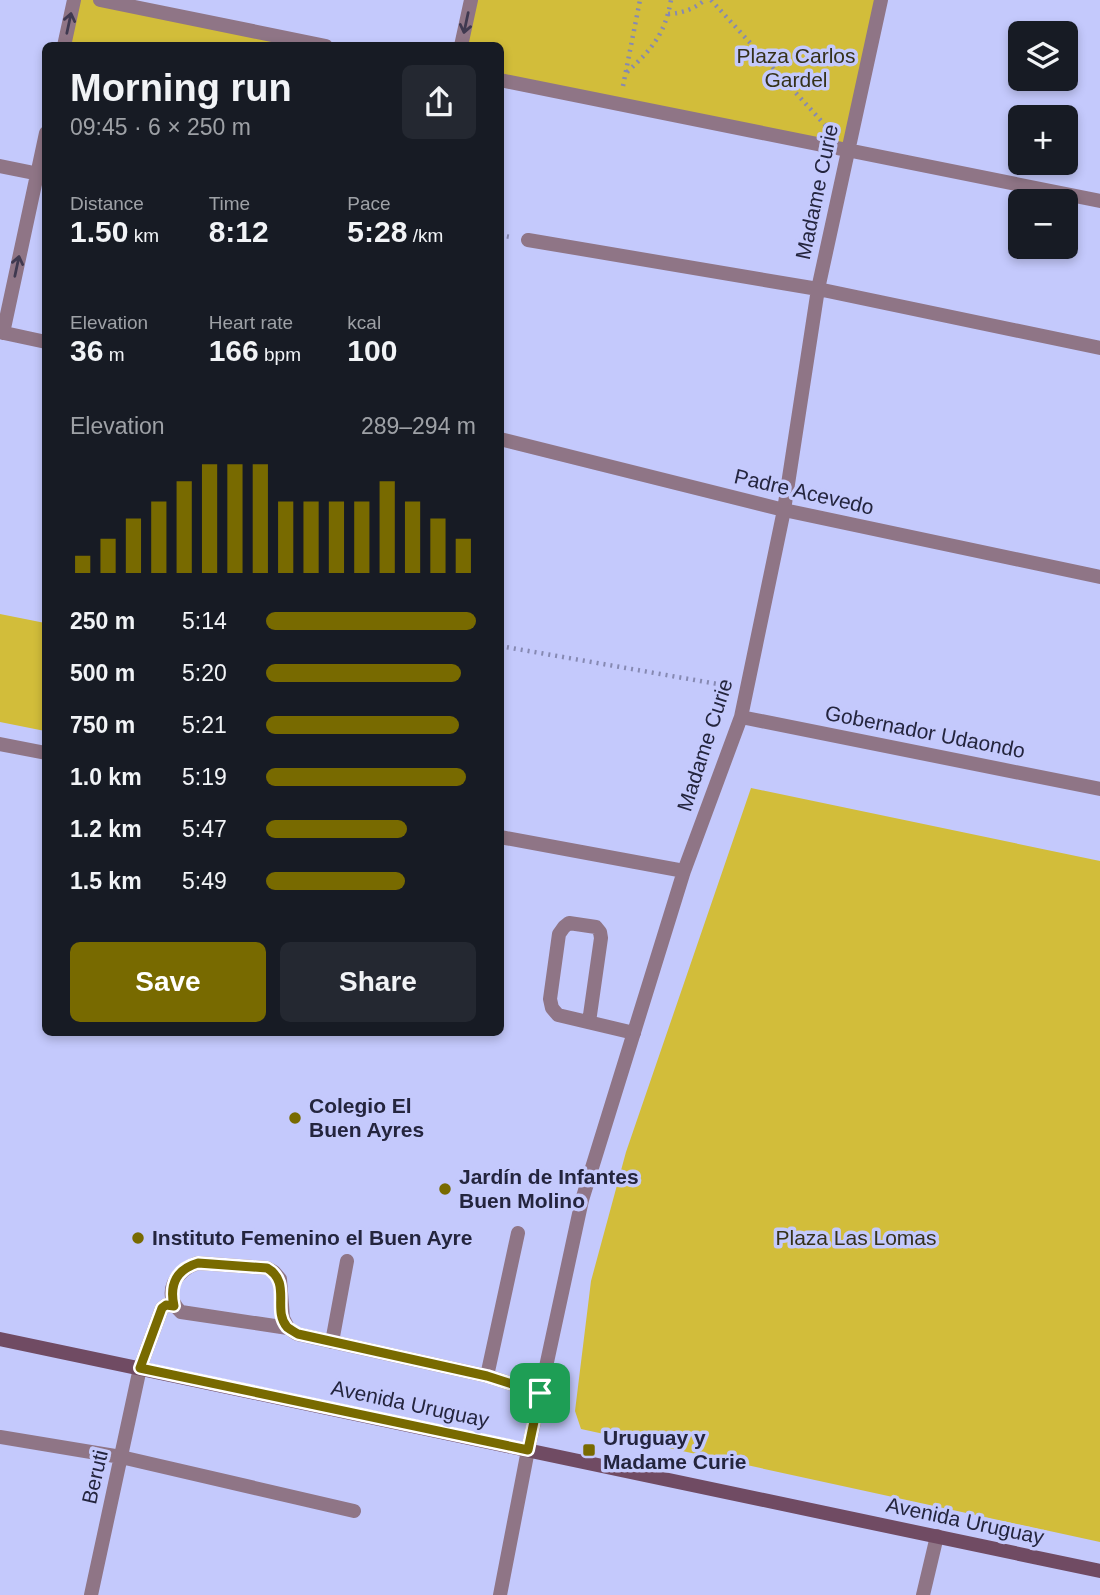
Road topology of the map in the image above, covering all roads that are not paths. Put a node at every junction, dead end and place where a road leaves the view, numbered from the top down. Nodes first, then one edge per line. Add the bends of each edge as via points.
1 (74, 0) edge
2 (100, 0) edge
3 (471, 0) edge
4 (881, 0) edge
5 (65, 42) edge
6 (307, 42) edge
7 (462, 42) edge
8 (504, 81) edge
9 (848, 150) junction
10 (0, 166) edge
11 (41, 174) edge
12 (1100, 201) edge
13 (528, 240) dead end
14 (818, 289) junction
15 (1, 333) edge
16 (42, 341) edge
17 (1100, 348) edge
18 (504, 440) edge
19 (784, 510) junction
20 (1100, 577) edge
21 (741, 717) junction
22 (0, 744) edge
23 (42, 752) edge
24 (1100, 789) edge
25 (504, 838) edge
26 (684, 871) junction
27 (589, 1022) junction
28 (634, 1033) junction
29 (518, 1233) dead end
30 (347, 1261) dead end
31 (174, 1306) junction
32 (288, 1328) junction
33 (0, 1339) edge
34 (332, 1342) junction
35 (140, 1368) junction
36 (487, 1376) junction
37 (540, 1393) junction
38 (0, 1437) edge
39 (528, 1450) junction
40 (121, 1457) junction
41 (354, 1511) dead end
42 (937, 1536) junction
43 (1100, 1571) edge
44 (91, 1595) edge
45 (500, 1595) edge
46 (923, 1595) edge

5 -> 1 street
2 - 6 street
3 -> 7 street
4 - 9 street, Madame Curie
8 - 9 street
9 - 12 street
9 - 14 street, Madame Curie
10 - 11 street
15 -> 11 street
13 - 14 street
14 - 17 street
14 - 19 street, Madame Curie
15 - 16 street
18 - 19 street, Padre Acevedo
19 - 20 street, Padre Acevedo
19 - 21 street, Madame Curie
21 - 24 street, Gobernador Udaondo
21 - 26 street, Madame Curie
22 - 23 street
25 - 26 street
26 - 28 street, Madame Curie
27 - 27 street via 558,1015 550,999 559,934 569,923 596,927 600,932
27 - 28 street
28 - 37 street, Madame Curie via 582,1200
29 - 36 street
30 - 34 street
31 - 32 street via 181,1312
31 - 32 street via 171,1295 177,1276 188,1266 267,1268 279,1279
31 - 35 street, Beruti via 162,1308
32 - 34 street
33 - 35 main road, Avenida Uruguay
34 - 36 street
35 - 39 main road, Avenida Uruguay
35 - 40 street, Beruti
36 - 37 street
37 - 39 street, Madame Curie
38 - 40 street
39 - 42 main road, Avenida Uruguay
39 - 45 street, Madame Curie
40 - 41 street
40 - 44 street, Beruti
42 - 43 main road, Avenida Uruguay
42 - 46 street

